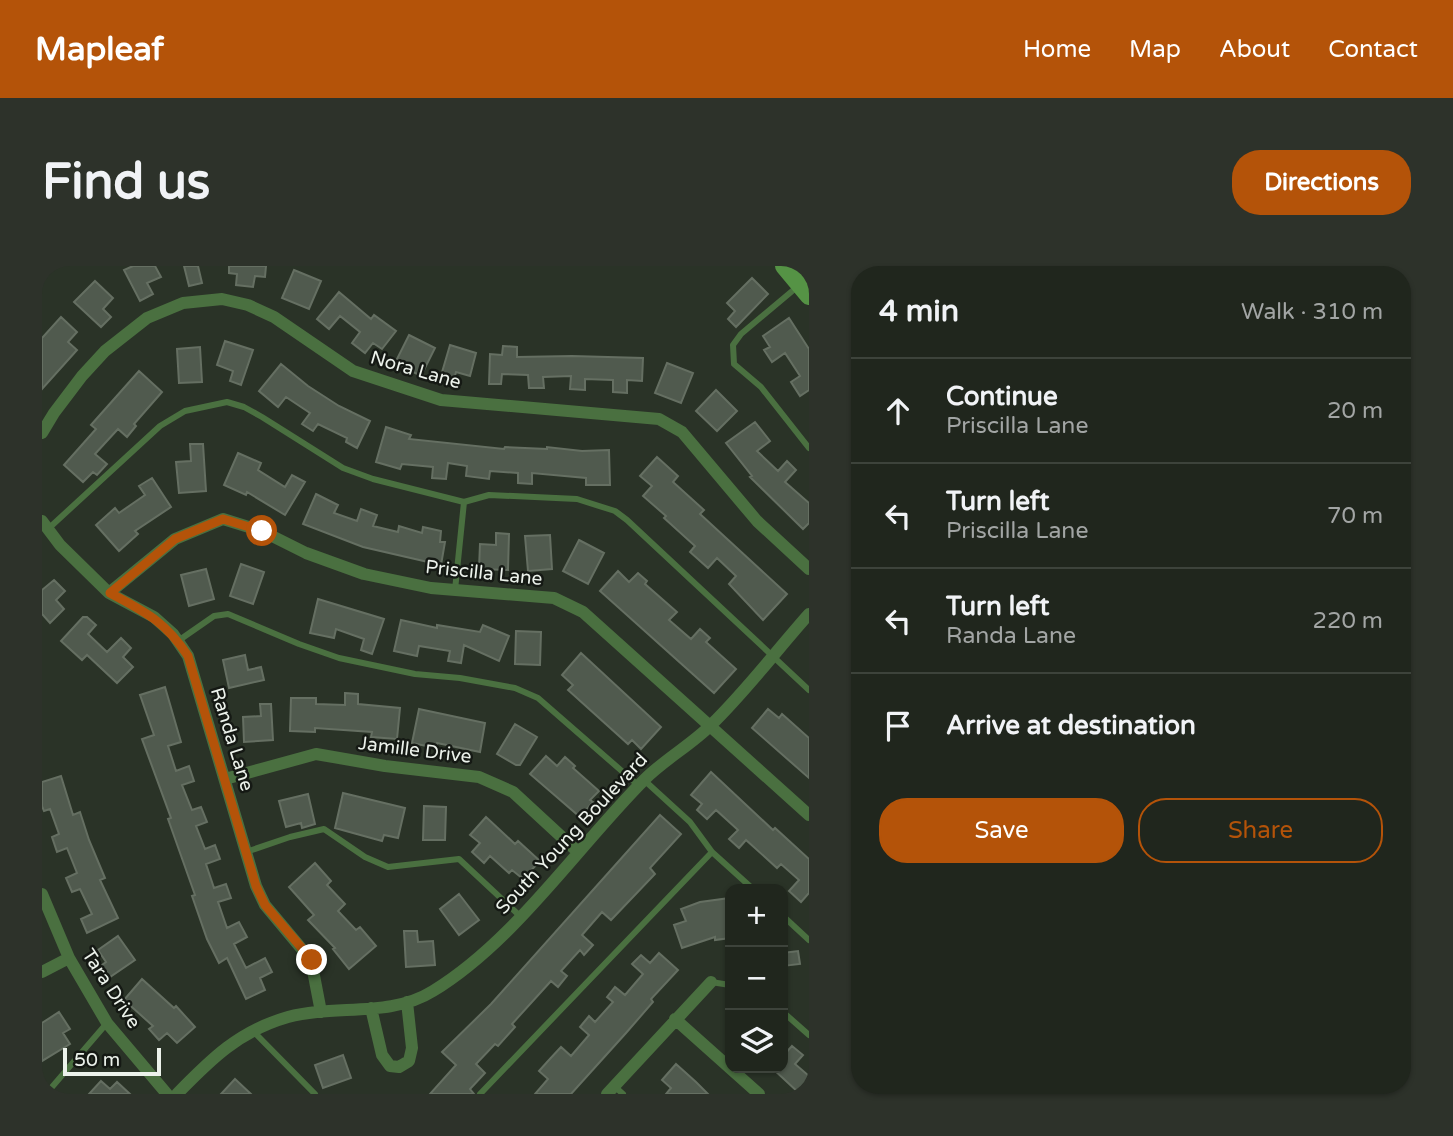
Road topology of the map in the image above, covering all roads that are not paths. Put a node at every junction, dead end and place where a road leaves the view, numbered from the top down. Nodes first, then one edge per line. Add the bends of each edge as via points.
1 (784, 266) edge
2 (805, 290) edge
3 (42, 433) edge
4 (809, 448) edge
5 (464, 502) junction
6 (45, 525) edge
7 (809, 569) edge
8 (455, 590) junction
9 (110, 593) junction
10 (809, 614) edge
11 (178, 641) junction
12 (772, 656) junction
13 (809, 690) edge
14 (710, 726) junction
15 (225, 779) junction
16 (641, 783) junction
17 (809, 815) edge
18 (246, 852) junction
19 (578, 852) junction
20 (712, 852) junction
21 (747, 884) edge
22 (42, 894) edge
23 (520, 916) junction
24 (788, 921) edge
25 (809, 940) edge
26 (69, 958) junction
27 (42, 972) edge
28 (711, 982) joint
29 (725, 984) edge
30 (407, 1002) junction
31 (371, 1008) junction
32 (321, 1012) junction
33 (788, 1016) edge
34 (675, 1019) junction
35 (107, 1023) junction
36 (253, 1031) junction
37 (809, 1035) edge
38 (615, 1091) edge
39 (46, 1094) edge
40 (167, 1094) edge
41 (177, 1094) edge
42 (315, 1094) edge
43 (480, 1094) edge
44 (759, 1094) edge

1 - 2 street
2 - 4 lane via 741,334 733,345 734,364 761,387
3 - 7 street, Nora Lane via 82,376 147,318 183,303 222,299 274,317 353,371 441,400 659,419 682,432 757,521
5 - 6 lane via 343,468 262,417 227,402 185,411 160,426
5 - 8 lane
5 - 12 lane via 489,495 577,499 615,511
6 - 9 street, Randa Lane
8 - 9 street, Priscilla Lane via 364,574 223,519 175,539
8 - 14 street, Priscilla Lane via 554,598 583,612
9 - 11 street, Randa Lane via 154,617
10 - 12 street, South Young Boulevard
11 - 15 street, Randa Lane via 188,656
11 - 16 lane via 214,616 228,614 339,658 515,688 538,698
12 - 13 lane
12 - 14 street, South Young Boulevard
14 - 16 street, South Young Boulevard
14 - 17 street, Priscilla Lane
15 - 18 street, Randa Lane
15 - 19 street, Jamille Drive via 316,754 479,776 513,792
16 - 19 street, South Young Boulevard
16 - 20 lane via 690,822
18 - 23 lane via 324,828 388,867 459,859
18 - 32 street, Randa Lane via 265,905 312,960
19 - 23 street, South Young Boulevard
20 - 21 lane
20 - 43 lane
22 - 26 street, Tara Drive
23 - 30 street, South Young Boulevard via 478,958 432,992
24 - 25 lane
26 - 27 street
26 - 35 street, Tara Drive
28 - 29 lane
28 - 34 street
30 - 31 street, South Young Boulevard
30 - 31 street via 412,1048 409,1060 399,1067 390,1066 382,1055
31 - 32 street, South Young Boulevard
32 - 36 street, South Young Boulevard via 289,1017
33 - 37 lane
34 - 38 street
34 - 44 street
35 - 39 lane
35 - 40 street, Tara Drive
36 - 41 street, South Young Boulevard via 217,1053
36 - 42 lane

